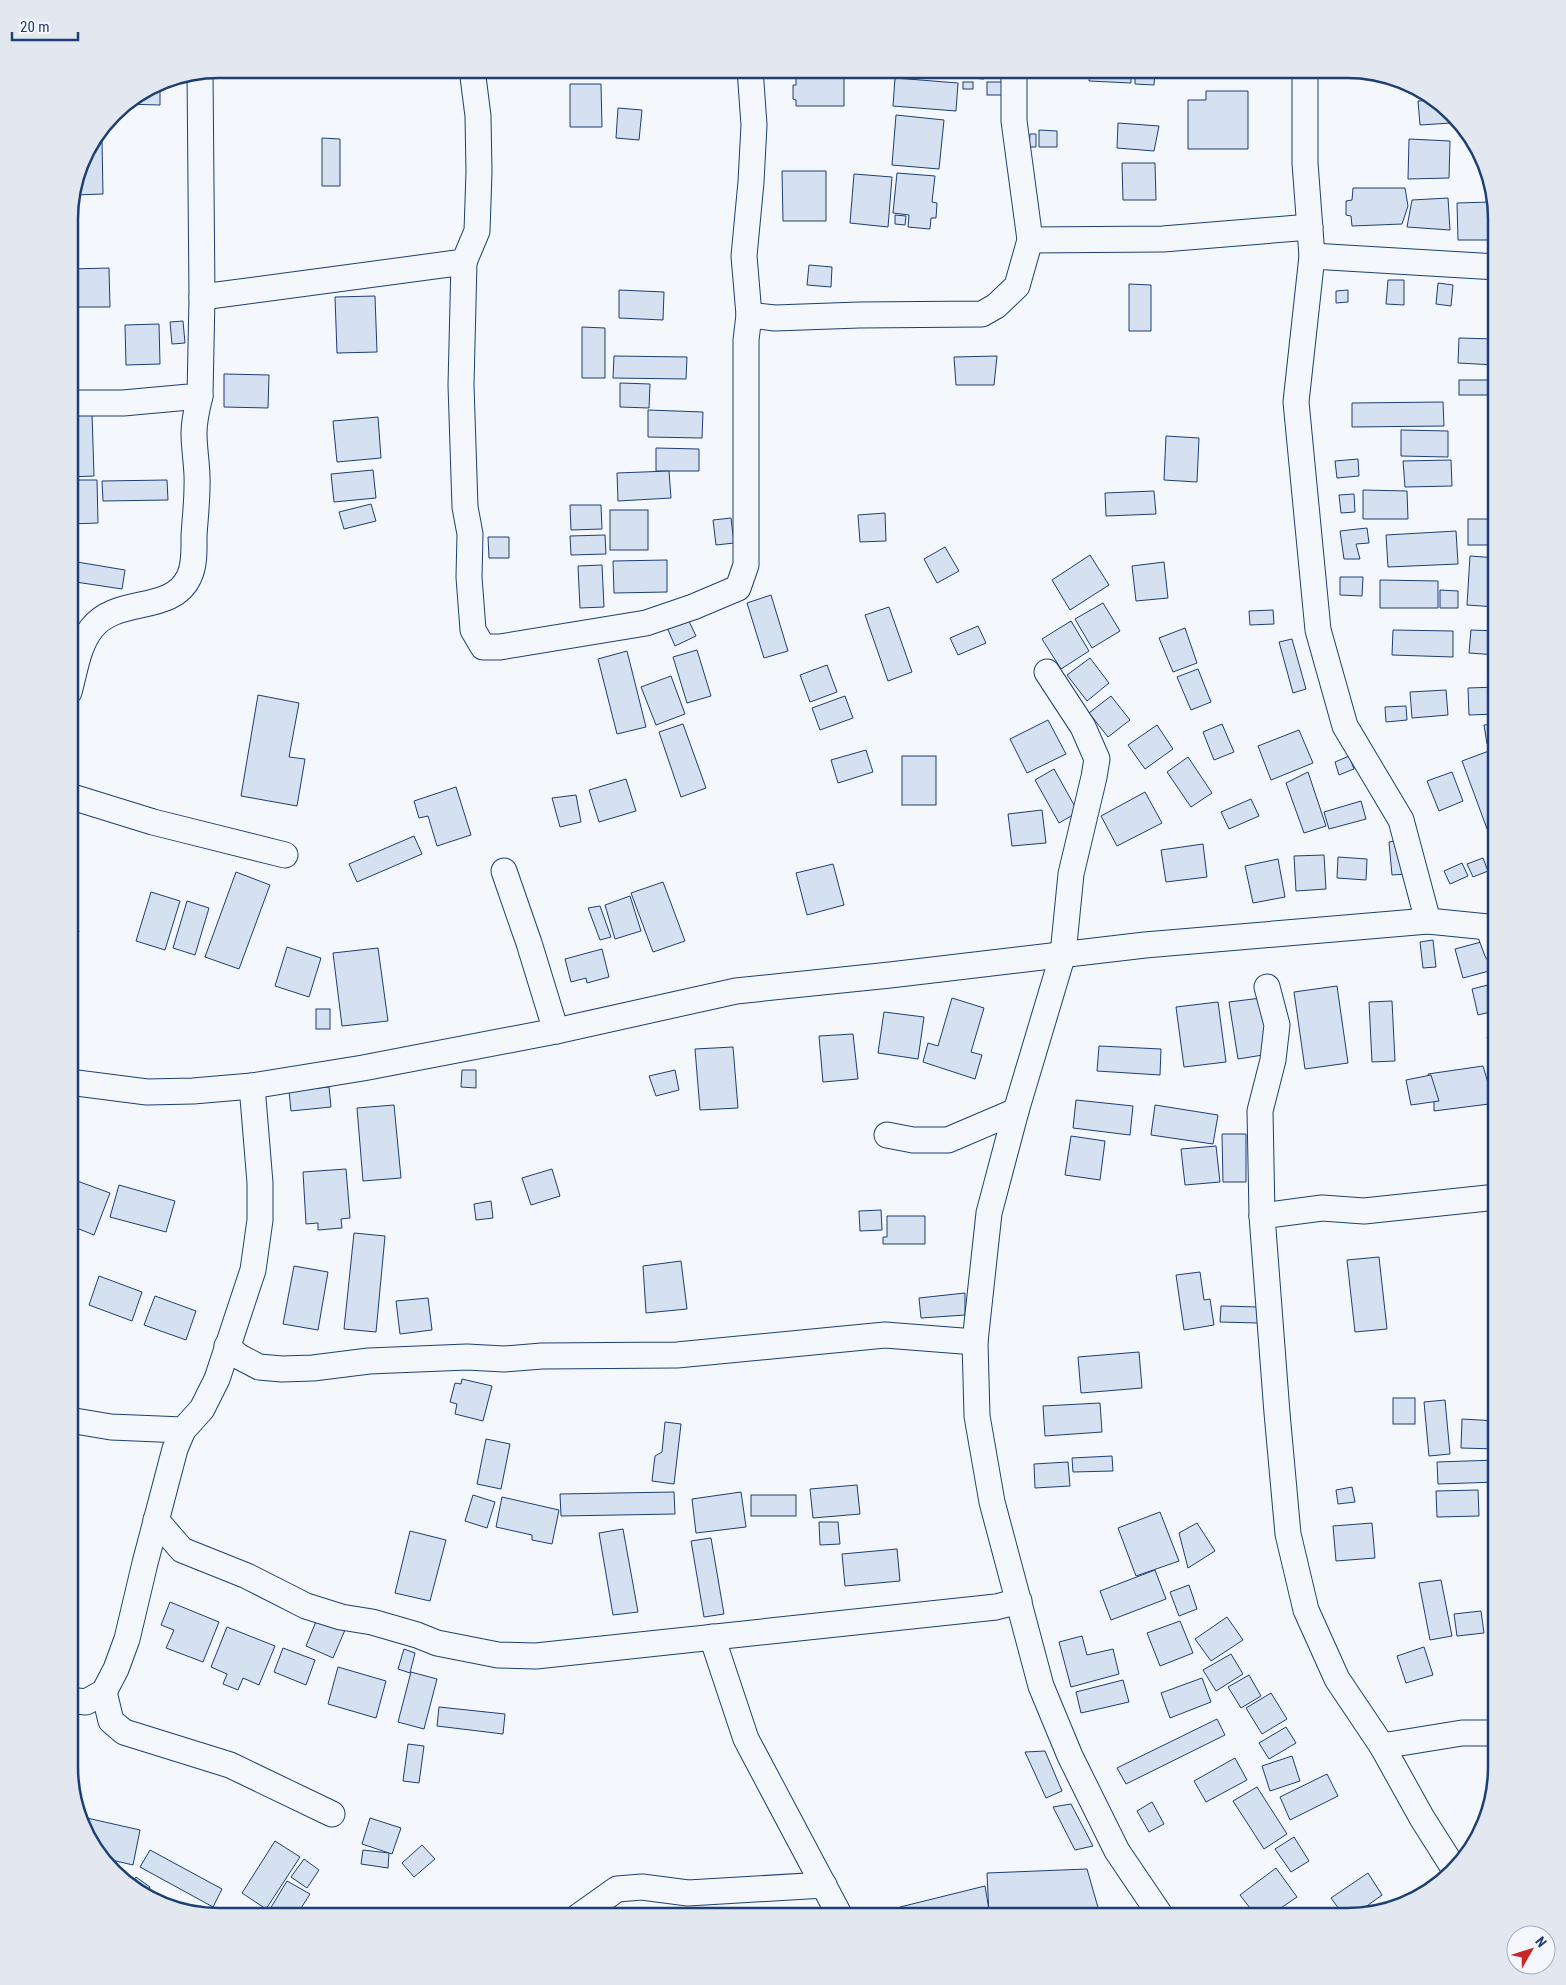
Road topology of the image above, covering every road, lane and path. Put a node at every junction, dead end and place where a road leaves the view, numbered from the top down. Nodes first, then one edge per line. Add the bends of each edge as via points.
1 (473, 78) edge
2 (751, 78) edge
3 (1014, 78) edge
4 (1305, 78) edge
5 (200, 79) edge
6 (1310, 227) junction
7 (1030, 240) junction
8 (1312, 256) junction
9 (464, 262) junction
10 (1489, 267) edge
11 (202, 297) junction
12 (749, 314) junction
13 (200, 396) junction
14 (78, 403) edge
15 (78, 659) edge
16 (1047, 672) dead end
17 (78, 799) edge
18 (285, 855) dead end
19 (504, 871) dead end
20 (1428, 921) junction
21 (1489, 926) edge
22 (1063, 954) junction
23 (1267, 987) dead end
24 (556, 1031) junction
25 (78, 1083) edge
26 (252, 1086) junction
27 (1016, 1111) junction
28 (887, 1135) dead end
29 (1489, 1199) edge
30 (1262, 1216) junction
31 (975, 1342) junction
32 (227, 1346) junction
33 (78, 1422) edge
34 (183, 1430) junction
35 (156, 1520) junction
36 (1019, 1601) junction
37 (712, 1637) junction
38 (104, 1692) junction
39 (78, 1701) edge
40 (1489, 1733) edge
41 (1382, 1746) junction
42 (332, 1814) dead end
43 (1450, 1862) edge
44 (824, 1885) junction
45 (591, 1908) edge
46 (836, 1908) edge
47 (1156, 1908) edge

1 - 9 street via 478,116 477,221
2 - 12 street via 754,125 744,256
3 - 7 street via 1014,121
4 - 6 street via 1305,163
5 - 11 street
6 - 7 street via 1163,239
6 - 8 street
7 - 12 street via 1017,286 982,314 775,318
8 - 10 street
8 - 20 street via 1296,402 1318,630 1345,726 1401,820
9 - 11 street
9 - 12 street via 461,385 465,507 470,534 473,630 482,648 646,623 738,588 746,565 746,340
11 - 13 street
13 - 14 street
13 - 15 street via 194,432 197,484 190,576 170,596 106,614 83,641
16 - 22 street via 1083,727 1096,759 1071,874
17 - 18 street via 154,822
19 - 24 street
20 - 21 street
20 - 22 street
22 - 24 street via 736,991
22 - 27 street
23 - 30 street via 1277,1026 1273,1060 1260,1111
24 - 26 street
25 - 26 street via 147,1092
26 - 32 street via 260,1220 253,1270
27 - 28 street via 948,1140 913,1140
27 - 31 street via 989,1213
29 - 30 street via 1364,1211 1322,1208
30 - 41 street via 1288,1534 1306,1610 1337,1679
31 - 32 street via 885,1335 678,1355 466,1357 282,1369 259,1367
31 - 36 street via 977,1416 992,1502
32 - 34 street via 217,1379 202,1410
33 - 34 street via 111,1427
34 - 35 street
35 - 37 street via 182,1550 248,1576 306,1606 438,1643 498,1655 536,1656
35 - 38 street via 127,1639
36 - 37 street via 996,1607
36 - 47 street via 1041,1686 1070,1756 1117,1851
37 - 44 street via 746,1739
38 - 39 street via 86,1702
38 - 42 street via 111,1721 124,1732 230,1765
40 - 41 street via 1462,1733
41 - 43 street
44 - 45 street via 688,1893 642,1887 617,1890
44 - 46 street

